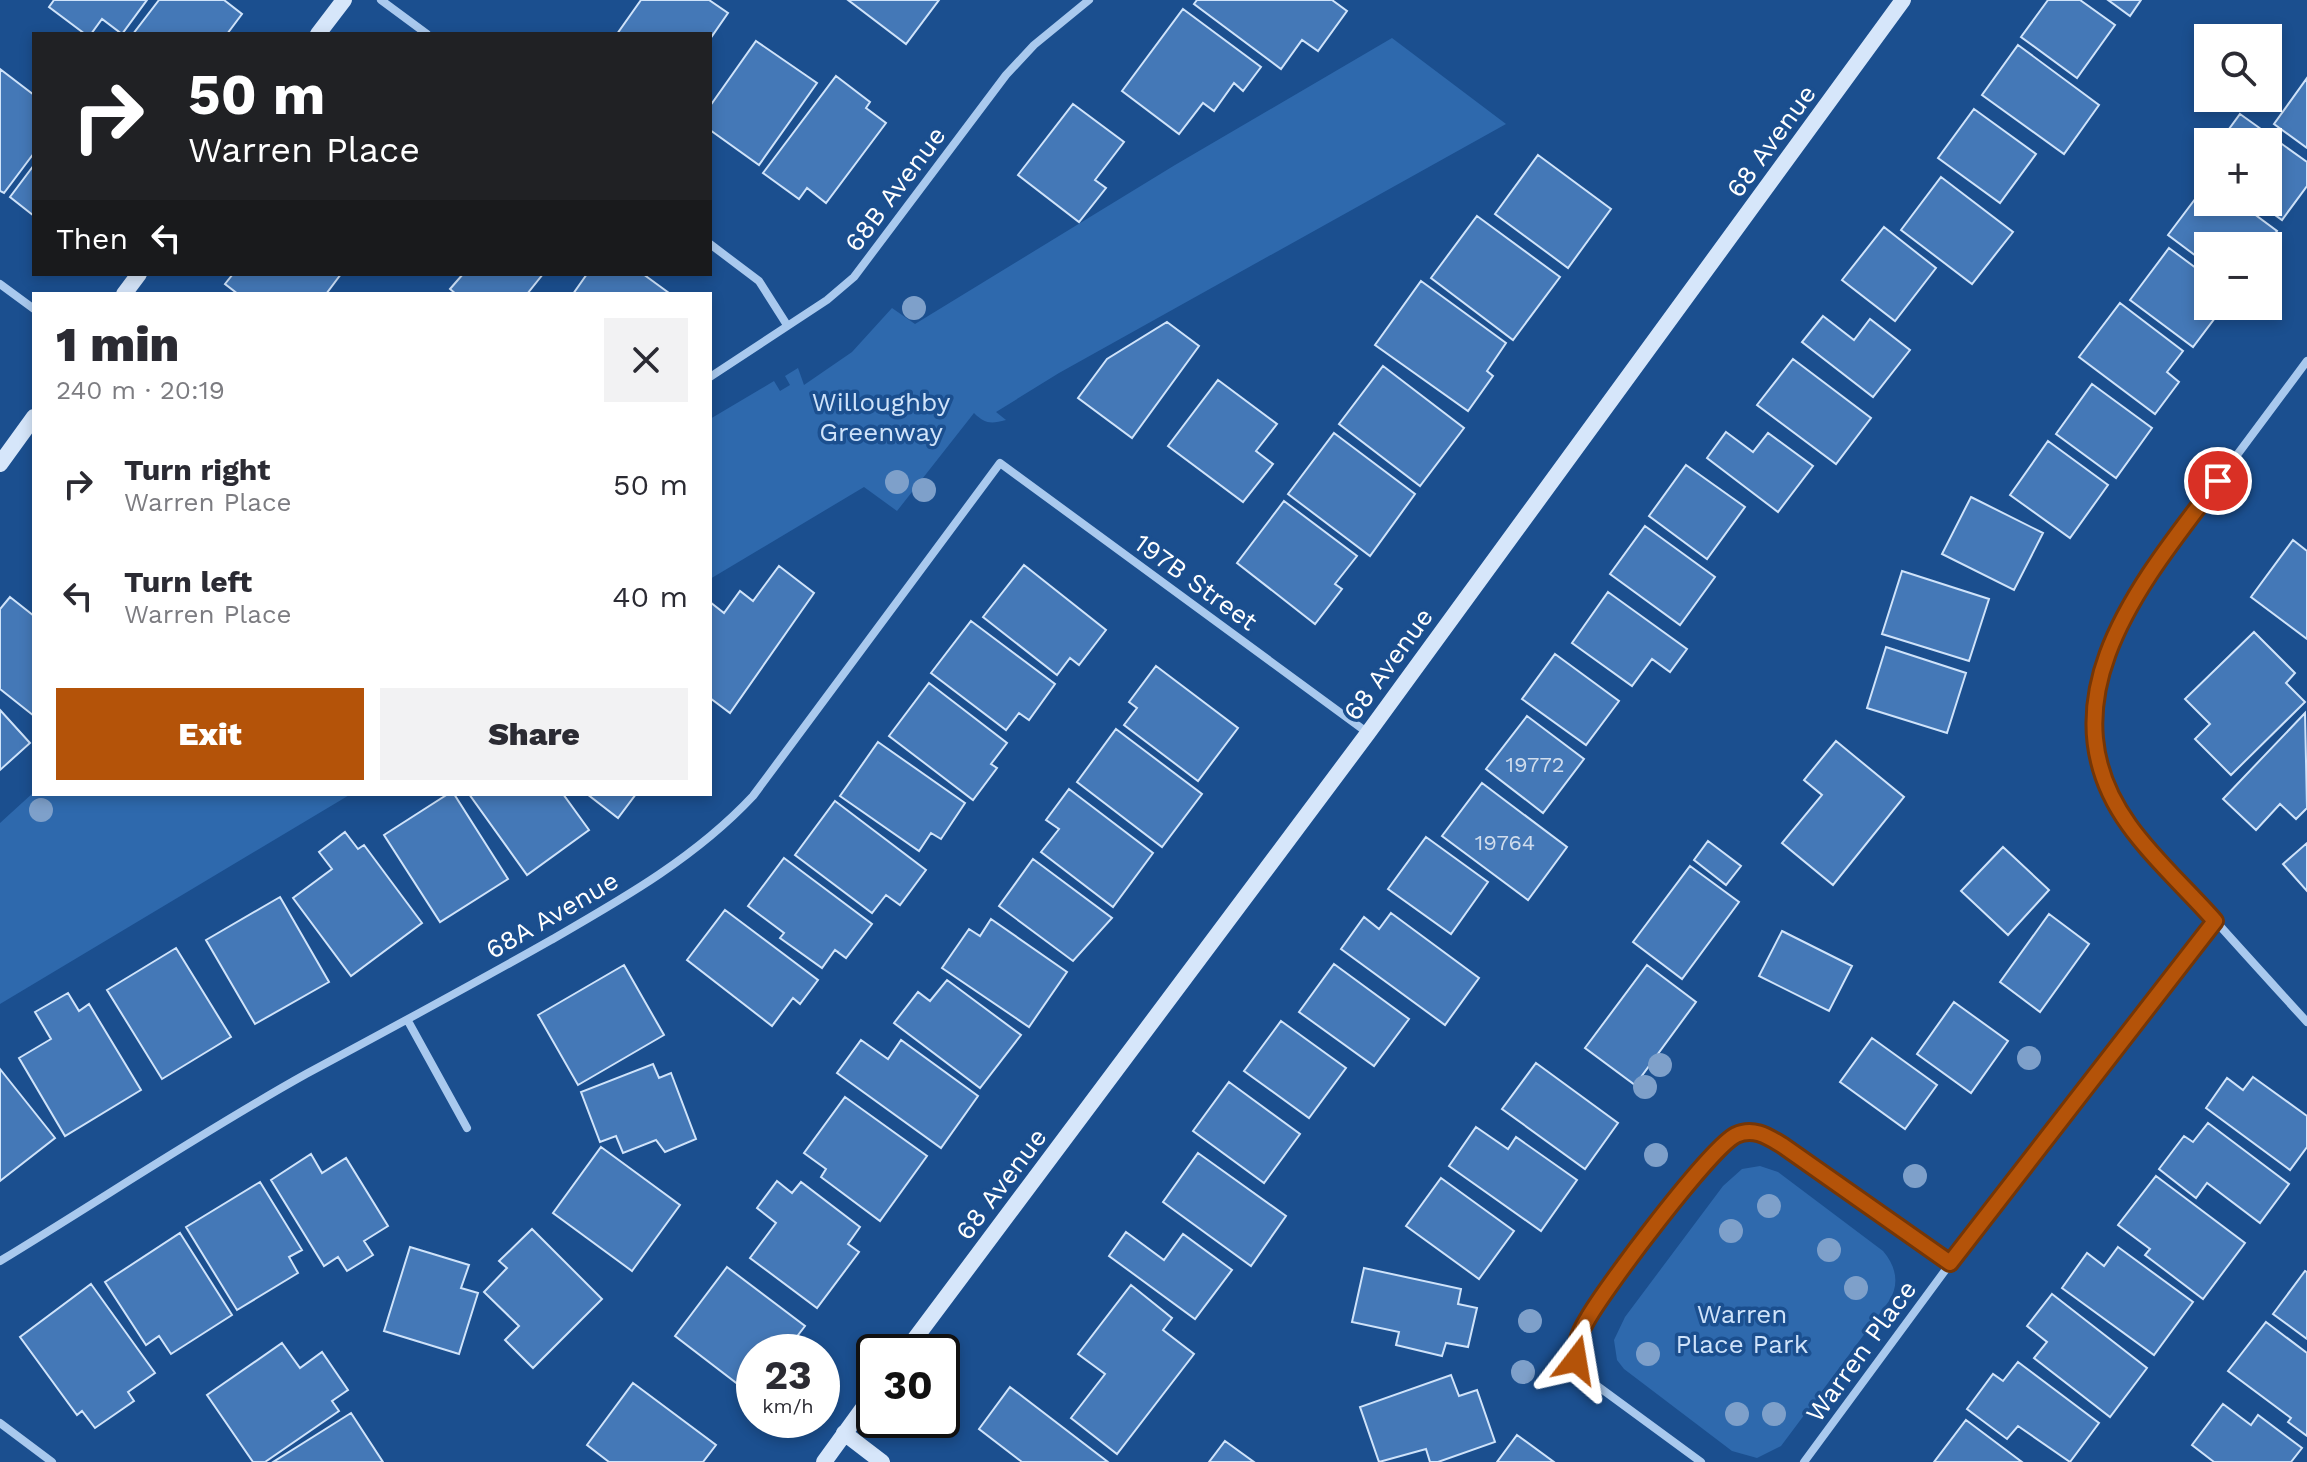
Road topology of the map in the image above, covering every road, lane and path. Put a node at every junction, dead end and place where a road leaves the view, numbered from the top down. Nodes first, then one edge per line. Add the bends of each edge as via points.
1 (344, 0) edge
2 (381, 0) edge
3 (1089, 0) edge
4 (1903, 0) edge
5 (320, 32) edge
6 (424, 32) edge
7 (712, 246) edge
8 (0, 284) edge
9 (32, 308) edge
10 (787, 325) junction
11 (2307, 361) edge
12 (712, 376) edge
13 (32, 420) edge
14 (1000, 463) joint
15 (0, 464) edge
16 (1368, 733) junction
17 (2215, 921) junction
18 (408, 1021) junction
19 (2307, 1022) edge
20 (467, 1128) dead end
21 (0, 1261) edge
22 (1950, 1263) junction
23 (918, 1334) edge
24 (856, 1417) edge
25 (0, 1423) edge
26 (844, 1433) junction
27 (52, 1462) edge
28 (824, 1462) edge
29 (882, 1462) edge
30 (1701, 1462) edge
31 (1804, 1462) edge

1 - 5 street
2 - 6 street
3 - 10 street, 68B Avenue via 1006,75 854,277
4 - 16 street, 68 Avenue
7 - 10 street via 759,281
8 - 9 street
10 - 12 street, 68B Avenue
11 - 17 street via 2147,576 2122,615 2099,685 2097,745 2116,801 2129,825
13 - 15 street
14 - 16 street, 197B Street
14 - 18 street, 68A Avenue via 753,796 723,828 614,904
16 - 23 street, 68 Avenue
17 - 19 street
17 - 22 street, Warren Place
18 - 20 street
18 - 21 street, 68A Avenue via 305,1075
22 - 30 street via 1765,1135 1747,1131 1725,1143 1604,1295 1575,1347 1580,1369 1599,1388
22 - 31 street, Warren Place
24 - 26 street
25 - 27 street
26 - 28 street
26 - 29 street

